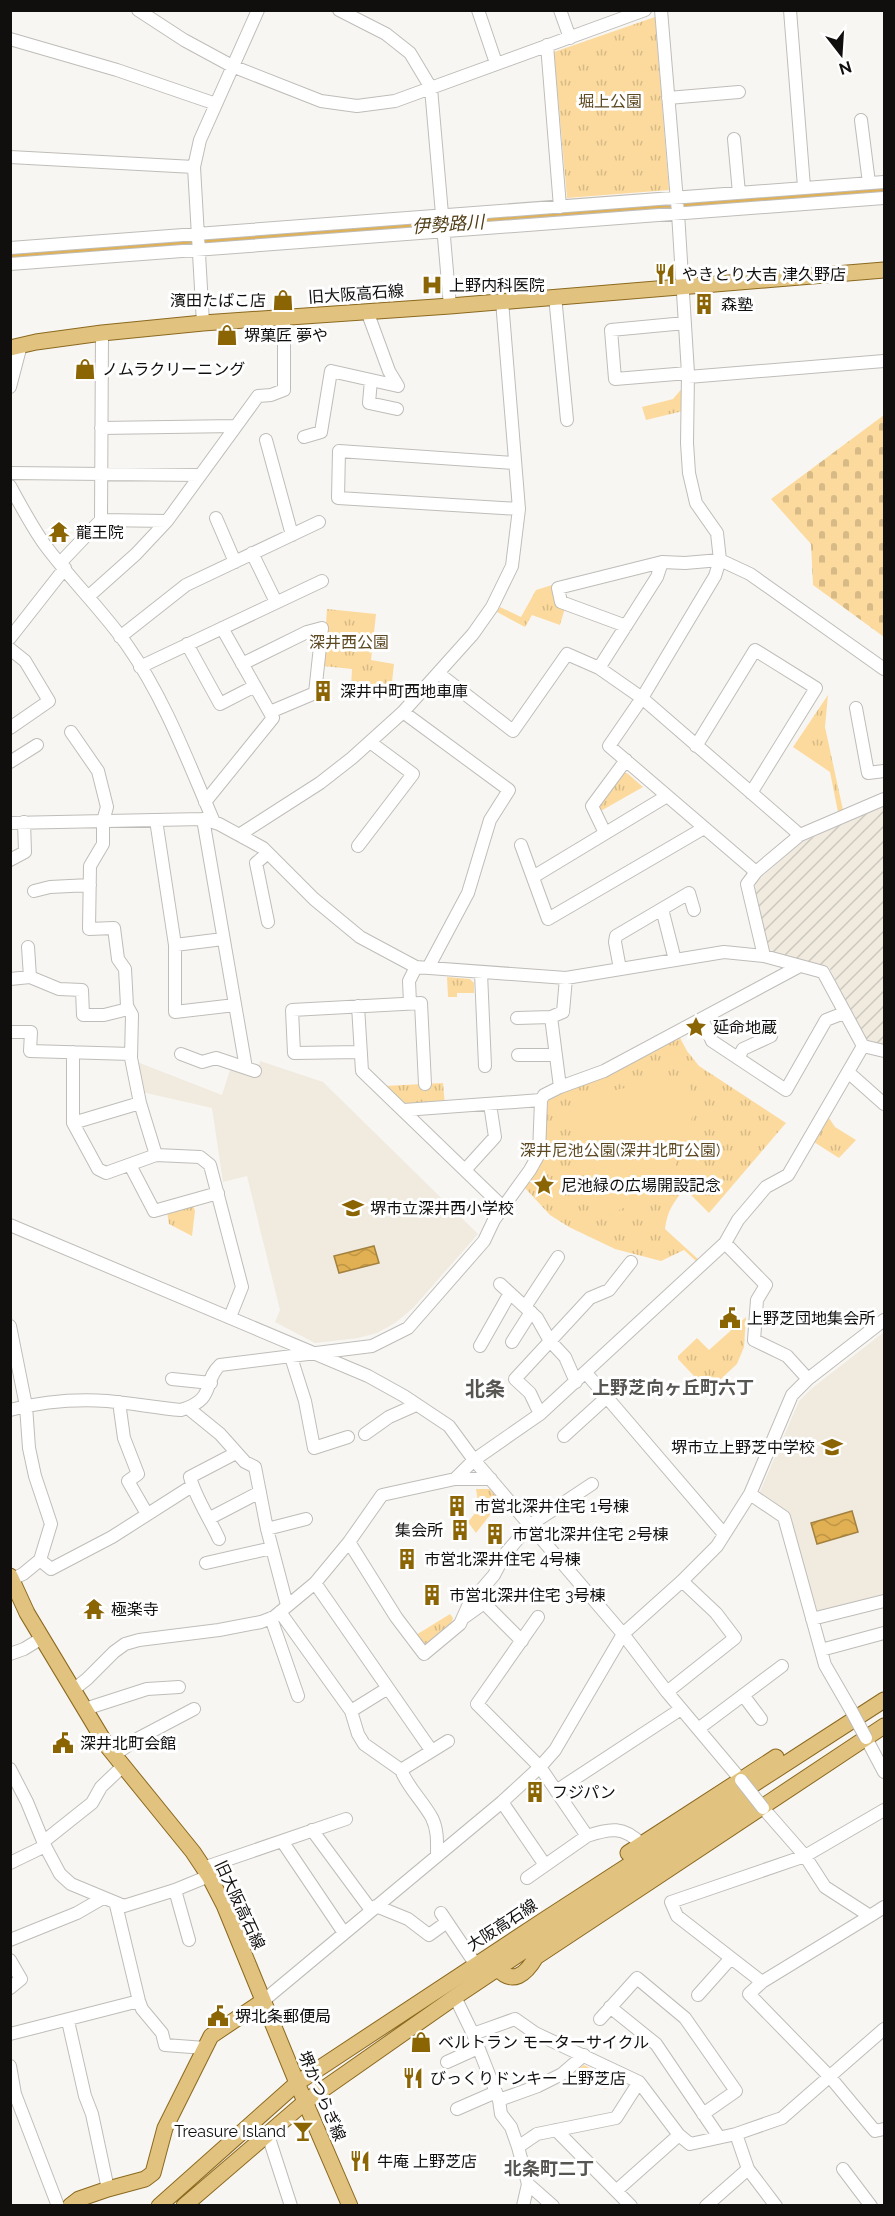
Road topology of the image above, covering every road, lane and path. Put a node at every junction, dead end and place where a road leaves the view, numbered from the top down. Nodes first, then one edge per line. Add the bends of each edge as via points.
1 (138, 10) edge
2 (258, 10) edge
3 (339, 10) edge
4 (478, 10) edge
5 (560, 10) edge
6 (645, 10) edge
7 (661, 10) edge
8 (790, 10) edge
9 (570, 38) junction
10 (10, 39) edge
11 (547, 45) junction
12 (496, 63) junction
13 (232, 66) junction
14 (431, 88) junction
15 (739, 92) dead end
16 (668, 98) junction
17 (216, 104) junction
18 (861, 120) dead end
19 (734, 139) dead end
20 (10, 157) edge
21 (194, 167) junction
22 (885, 182) edge
23 (869, 183) junction
24 (804, 187) junction
25 (739, 193) junction
26 (885, 198) edge
27 (677, 205) junction
28 (560, 207) junction
29 (443, 223) junction
30 (198, 234) junction
31 (10, 248) edge
32 (199, 248) junction
33 (10, 264) edge
34 (885, 270) edge
35 (682, 287) junction
36 (555, 296) junction
37 (502, 301) junction
38 (450, 306) junction
39 (367, 311) junction
40 (284, 316) junction
41 (203, 323) junction
42 (685, 323) junction
43 (102, 333) junction
44 (16, 347) edge
45 (885, 361) edge
46 (688, 375) junction
47 (371, 380) junction
48 (10, 387) edge
49 (397, 409) dead end
50 (567, 420) dead end
51 (236, 426) junction
52 (101, 428) junction
53 (304, 437) dead end
54 (266, 440) dead end
55 (515, 463) junction
56 (10, 473) edge
57 (100, 474) junction
58 (200, 475) junction
59 (10, 486) edge
60 (519, 509) junction
61 (216, 518) dead end
62 (101, 520) junction
63 (167, 521) junction
64 (319, 522) dead end
65 (292, 535) junction
66 (252, 554) junction
67 (720, 560) junction
68 (235, 562) junction
69 (662, 562) junction
70 (63, 565) junction
71 (322, 580) dead end
72 (89, 596) junction
73 (276, 602) junction
74 (626, 626) junction
75 (222, 628) junction
76 (12, 632) edge
77 (120, 637) junction
78 (188, 644) junction
79 (10, 649) edge
80 (242, 664) junction
81 (140, 667) junction
82 (599, 668) junction
83 (885, 669) edge
84 (438, 673) junction
85 (255, 686) junction
86 (642, 698) junction
87 (856, 708) dead end
88 (270, 712) junction
89 (403, 712) junction
90 (10, 728) edge
91 (71, 732) dead end
92 (370, 742) junction
93 (37, 746) dead end
94 (696, 746) junction
95 (12, 758) edge
96 (626, 760) junction
97 (885, 771) edge
98 (750, 793) junction
99 (667, 796) junction
100 (885, 800) edge
101 (205, 802) junction
102 (103, 820) junction
103 (156, 820) junction
104 (208, 821) junction
105 (24, 822) junction
106 (10, 823) edge
107 (704, 828) junction
108 (605, 833) junction
109 (239, 835) junction
110 (800, 835) junction
111 (520, 845) dead end
112 (358, 846) dead end
113 (268, 853) junction
114 (10, 860) edge
115 (756, 872) junction
116 (533, 877) junction
117 (90, 885) junction
118 (34, 891) dead end
119 (662, 909) junction
120 (694, 910) dead end
121 (268, 922) dead end
122 (223, 939) junction
123 (175, 945) junction
124 (28, 947) dead end
125 (764, 956) junction
126 (675, 960) junction
127 (798, 967) junction
128 (422, 968) junction
129 (620, 969) junction
130 (481, 973) junction
131 (30, 977) junction
132 (566, 978) junction
133 (10, 979) edge
134 (410, 1003) junction
135 (235, 1005) junction
136 (358, 1005) junction
137 (128, 1009) junction
138 (844, 1013) junction
139 (551, 1017) junction
140 (517, 1018) dead end
141 (702, 1019) junction
142 (10, 1032) edge
143 (771, 1036) dead end
144 (863, 1046) junction
145 (885, 1051) edge
146 (73, 1052) junction
147 (361, 1052) junction
148 (131, 1054) junction
149 (181, 1054) dead end
150 (518, 1055) dead end
151 (556, 1055) junction
152 (738, 1058) junction
153 (485, 1066) dead end
154 (848, 1072) junction
155 (425, 1084) dead end
156 (560, 1087) junction
157 (541, 1100) junction
158 (140, 1103) junction
159 (490, 1104) junction
160 (885, 1104) edge
161 (404, 1110) junction
162 (73, 1123) junction
163 (156, 1155) junction
164 (130, 1165) junction
165 (465, 1170) junction
166 (218, 1193) junction
167 (504, 1208) junction
168 (10, 1225) edge
169 (725, 1243) junction
170 (558, 1257) dead end
171 (631, 1262) dead end
172 (500, 1284) dead end
173 (510, 1293) junction
174 (528, 1310) junction
175 (230, 1317) junction
176 (885, 1320) edge
177 (10, 1326) edge
178 (550, 1341) junction
179 (512, 1342) dead end
180 (480, 1346) dead end
181 (316, 1352) junction
182 (291, 1357) junction
183 (586, 1373) junction
184 (172, 1379) dead end
185 (808, 1379) junction
186 (576, 1382) junction
187 (211, 1383) junction
188 (606, 1397) junction
189 (119, 1402) junction
190 (416, 1405) junction
191 (26, 1406) junction
192 (188, 1408) junction
193 (10, 1410) edge
194 (540, 1414) junction
195 (365, 1434) dead end
196 (564, 1436) dead end
197 (348, 1437) dead end
198 (236, 1453) junction
199 (474, 1460) junction
200 (455, 1479) junction
201 (491, 1479) junction
202 (592, 1484) dead end
203 (192, 1486) junction
204 (260, 1492) junction
205 (750, 1494) junction
206 (147, 1514) junction
207 (210, 1518) junction
208 (306, 1519) dead end
209 (530, 1525) junction
210 (267, 1529) junction
211 (724, 1534) junction
212 (219, 1539) dead end
213 (349, 1542) junction
214 (272, 1548) junction
215 (40, 1560) junction
216 (206, 1563) dead end
217 (11, 1579) edge
218 (682, 1581) junction
219 (315, 1583) junction
220 (885, 1601) edge
221 (279, 1612) junction
222 (538, 1617) dead end
223 (462, 1618) junction
224 (812, 1619) junction
225 (885, 1633) edge
226 (623, 1634) junction
227 (42, 1638) junction
228 (522, 1641) junction
229 (821, 1650) junction
230 (10, 1654) edge
231 (782, 1666) dead end
232 (179, 1687) dead end
233 (885, 1687) edge
234 (388, 1688) junction
235 (73, 1690) junction
236 (668, 1692) junction
237 (743, 1695) junction
238 (298, 1696) dead end
239 (885, 1700) edge
240 (85, 1709) junction
241 (194, 1709) dead end
242 (681, 1709) junction
243 (851, 1710) junction
244 (885, 1710) edge
245 (351, 1711) junction
246 (761, 1719) dead end
247 (885, 1726) edge
248 (698, 1729) junction
249 (866, 1738) junction
250 (448, 1741) dead end
251 (431, 1750) junction
252 (118, 1760) junction
253 (540, 1767) junction
254 (10, 1769) edge
255 (402, 1770) junction
256 (885, 1772) edge
257 (741, 1780) junction
258 (556, 1791) junction
259 (502, 1802) junction
260 (763, 1808) junction
261 (885, 1810) edge
262 (346, 1819) dead end
263 (312, 1830) junction
264 (587, 1836) junction
265 (282, 1841) junction
266 (44, 1844) junction
267 (641, 1844) junction
268 (437, 1856) junction
269 (805, 1856) junction
270 (10, 1863) edge
271 (545, 1866) junction
272 (206, 1872) junction
273 (527, 1878) dead end
274 (175, 1890) junction
275 (103, 1898) junction
276 (116, 1905) junction
277 (885, 1907) edge
278 (374, 1908) junction
279 (870, 1916) junction
280 (547, 1918) junction
281 (344, 1933) junction
282 (10, 1940) edge
283 (189, 1940) dead end
284 (731, 1958) junction
285 (10, 1960) edge
286 (476, 1965) junction
287 (497, 1968) junction
288 (762, 1982) junction
289 (10, 1988) edge
290 (698, 1995) dead end
291 (455, 1997) junction
292 (139, 2001) junction
293 (263, 2001) junction
294 (610, 2007) junction
295 (600, 2019) dead end
296 (68, 2021) junction
297 (885, 2029) edge
298 (10, 2034) edge
299 (473, 2034) junction
300 (205, 2048) junction
301 (478, 2048) junction
302 (584, 2055) junction
303 (447, 2062) dead end
304 (10, 2066) edge
305 (830, 2077) junction
306 (639, 2082) junction
307 (297, 2083) junction
308 (497, 2096) junction
309 (305, 2102) junction
310 (457, 2109) dead end
311 (703, 2114) junction
312 (885, 2129) edge
313 (556, 2130) junction
314 (267, 2132) junction
315 (736, 2134) junction
316 (680, 2135) junction
317 (719, 2138) junction
318 (518, 2147) junction
319 (748, 2169) junction
320 (843, 2169) dead end
321 (528, 2184) junction
322 (108, 2189) junction
323 (616, 2191) junction
324 (58, 2205) edge
325 (70, 2205) edge
326 (159, 2205) edge
327 (184, 2205) edge
328 (291, 2205) edge
329 (350, 2205) edge
330 (523, 2205) edge
331 (553, 2205) edge
332 (631, 2205) edge
333 (706, 2205) edge
334 (776, 2205) edge
335 (871, 2205) edge

1 - 13 street
2 - 13 street
3 - 14 street via 386,34 410,53
4 - 12 street
5 - 9 street
6 - 9 street
7 - 16 street
8 - 24 street
9 - 11 street
10 - 17 street
11 - 12 street
11 - 28 street
12 - 14 street
13 - 14 street via 337,104 376,105
13 - 17 street
14 - 29 street
15 - 16 street
16 - 27 street
17 - 21 street via 200,140
18 - 23 street
19 - 25 street
20 - 21 street
21 - 30 street
22 - 23 street
23 - 24 street
24 - 25 street
25 - 27 street
26 - 27 street
27 - 28 street
27 - 29 street
27 - 35 street
28 - 29 street
29 - 30 street
29 - 32 street
29 - 38 street
30 - 31 street
30 - 32 street
32 - 33 street
32 - 41 street
34 - 35 main road, 旧大阪高石線
35 - 36 main road, 旧大阪高石線
35 - 42 street
36 - 37 main road, 旧大阪高石線
36 - 50 street
37 - 38 main road, 旧大阪高石線
37 - 55 street
38 - 39 main road, 旧大阪高石線
39 - 40 main road, 旧大阪高石線
39 - 47 street via 398,386
40 - 41 main road, 旧大阪高石線
40 - 51 street via 284,390 258,396
41 - 43 main road, 旧大阪高石線
42 - 46 street
42 - 46 street via 611,330 615,379
43 - 44 main road, 旧大阪高石線
43 - 52 street
44 - 48 street
45 - 46 street
46 - 67 street via 689,472 696,503 717,533
47 - 49 street via 369,403
47 - 53 street via 331,371 321,432
51 - 52 street
51 - 58 street
52 - 57 street
54 - 65 street
55 - 60 street
55 - 60 street via 339,451 338,498
56 - 57 street
57 - 58 street
57 - 62 street
58 - 63 street
59 - 70 street via 46,546
60 - 84 street via 512,566 492,607
61 - 68 street
62 - 63 street
62 - 70 street
63 - 72 street
64 - 65 street
65 - 66 street
66 - 68 street
66 - 73 street
67 - 69 street
67 - 83 street via 750,574
67 - 86 street via 715,576
68 - 77 street via 186,585
69 - 74 street
69 - 74 street via 558,588 561,602
70 - 72 street
70 - 76 street
71 - 73 street
72 - 77 street
73 - 75 street
74 - 82 street
75 - 78 street
75 - 80 street
77 - 81 street
78 - 81 street
78 - 85 street via 220,704
79 - 90 street via 26,661 49,701
80 - 85 street
80 - 88 street via 322,628 315,693
81 - 101 street via 163,706
82 - 84 street via 567,654 513,731
82 - 86 street
84 - 89 street
85 - 88 street
86 - 94 street
86 - 96 street via 609,746
87 - 97 street via 868,773
88 - 101 street via 273,718
89 - 92 street
89 - 128 street via 509,790 490,820 468,893
91 - 102 street via 98,771 107,807
92 - 109 street via 320,783
92 - 112 street via 413,774
93 - 95 street
94 - 98 street
94 - 98 street via 755,650 816,688
96 - 99 street
96 - 108 street via 592,806
98 - 110 street
99 - 107 street
99 - 108 street
100 - 110 street
101 - 104 street
102 - 103 street
102 - 105 street
102 - 117 street via 102,844 90,866
103 - 104 street
103 - 123 street
104 - 109 street
104 - 122 street
105 - 106 street
105 - 114 street via 25,852
107 - 115 street
107 - 116 street via 548,919
108 - 116 street
109 - 113 street
110 - 115 street
111 - 116 street
113 - 121 street via 256,863
113 - 128 street via 360,937
115 - 125 street via 747,884
117 - 118 street
117 - 137 street via 89,929 114,928 118,959 125,969
119 - 120 street via 689,893
119 - 126 street
119 - 129 street via 616,936
122 - 123 street
122 - 135 street
123 - 135 street via 175,1012
124 - 131 street
125 - 126 street via 724,951
125 - 127 street
126 - 129 street
127 - 138 street via 823,972
127 - 141 street
128 - 130 street
128 - 134 street via 409,981
129 - 132 street
130 - 132 street
130 - 153 street
131 - 133 street
131 - 137 street via 59,989 82,990 83,1015
132 - 139 street via 563,1012
134 - 136 street
134 - 155 street via 422,1002
135 - 149 street via 250,1070 216,1058 202,1062
136 - 147 street
136 - 147 street via 292,1010 294,1053
137 - 148 street via 132,1015
138 - 144 street
138 - 152 street via 826,1020 786,1090
139 - 140 street
139 - 151 street
141 - 152 street via 712,1041
141 - 156 street via 604,1071
142 - 146 street via 31,1032 30,1051
143 - 152 street via 743,1049
144 - 145 street
144 - 154 street
146 - 148 street
146 - 162 street
147 - 161 street via 362,1071
148 - 158 street
150 - 151 street
151 - 156 street
154 - 160 street
154 - 169 street via 788,1175 766,1187 738,1220
156 - 157 street
157 - 159 street
157 - 167 street via 539,1154
158 - 162 street
158 - 163 street
159 - 161 street
159 - 165 street via 495,1137
161 - 165 street
162 - 164 street via 98,1169 106,1173
163 - 164 street
163 - 166 street via 201,1157 210,1165
164 - 166 street via 154,1210
165 - 167 street
166 - 175 street via 242,1287
167 - 181 street via 484,1241 408,1328 372,1346
168 - 175 street
169 - 183 street
169 - 185 street via 766,1285 757,1300 754,1340 787,1356
170 - 174 street
171 - 178 street via 609,1290 590,1298
172 - 173 street
173 - 174 street
173 - 180 street
174 - 178 street
174 - 179 street
175 - 181 street
176 - 185 street
177 - 191 street
178 - 186 street via 565,1357
178 - 194 street via 515,1380 530,1393
181 - 182 street
181 - 190 street via 368,1376
182 - 187 street via 228,1362 216,1368
182 - 197 street via 314,1448
183 - 186 street
183 - 188 street
184 - 187 street
185 - 205 street via 792,1395
186 - 194 street
187 - 192 street via 207,1394
188 - 196 street
188 - 211 street
189 - 191 street
189 - 192 street
189 - 206 street via 124,1438 138,1474 128,1481
190 - 195 street
190 - 199 street via 449,1426
191 - 193 street
191 - 215 street via 29,1448 51,1524
192 - 198 street
194 - 199 street
198 - 203 street via 190,1477
198 - 204 street via 255,1467
199 - 200 street
199 - 201 street
200 - 201 street
200 - 213 street via 382,1495
201 - 209 street
202 - 209 street
203 - 206 street
203 - 207 street
204 - 207 street
204 - 210 street
205 - 211 street
205 - 224 street via 784,1516
206 - 215 street via 51,1569
207 - 212 street
208 - 210 street
209 - 223 street via 505,1554
209 - 226 street
210 - 214 street
211 - 218 street
213 - 219 street
213 - 223 street via 424,1654
214 - 216 street
214 - 221 street
215 - 217 street
217 - 227 main road, 旧大阪高石線
218 - 226 street
218 - 236 street via 716,1613 735,1638
219 - 221 street
219 - 234 street
220 - 224 street
221 - 235 street via 261,1622 125,1644
221 - 238 street
221 - 245 street
222 - 228 street
223 - 228 street via 484,1603
224 - 229 street
225 - 229 street
226 - 236 street
226 - 253 street via 576,1717
227 - 230 street
227 - 235 main road, 旧大阪高石線
228 - 253 street via 477,1704
229 - 243 street via 825,1665
231 - 237 street
232 - 240 street via 147,1689
233 - 243 main road
234 - 245 street
234 - 251 street
235 - 240 main road, 旧大阪高石線
236 - 242 street
237 - 246 street
237 - 248 street
239 - 280 main road, 大阪高石線
240 - 252 main road, 旧大阪高石線
241 - 252 street via 139,1738
242 - 248 street
242 - 258 street
243 - 249 street, bridge
243 - 257 main road
244 - 287 main road, 大阪高石線
245 - 255 street via 363,1744
247 - 249 main road
248 - 257 street
249 - 256 street
249 - 260 main road
250 - 251 street
251 - 255 street
252 - 266 street via 92,1803
252 - 272 main road, 旧大阪高石線
253 - 258 street
253 - 259 street
254 - 266 street
255 - 268 street via 432,1819
257 - 260 street, bridge
257 - 267 main road
258 - 264 street
259 - 268 street
259 - 271 street
260 - 269 street
260 - 287 main road via 536,1957 522,1975 511,1978
261 - 269 street
262 - 263 street
263 - 265 street
263 - 278 street
264 - 267 street via 618,1830 631,1834
264 - 271 street
265 - 272 street
265 - 281 street
266 - 270 street
266 - 275 street via 60,1874 71,1884
267 - 280 main road via 556,1901
268 - 278 street
269 - 279 street via 825,1887
269 - 284 street via 671,1902 677,1916
271 - 273 street
272 - 274 street
272 - 293 main road, 旧大阪高石線 via 224,1905
274 - 276 street
274 - 283 street
275 - 276 street
275 - 282 street
276 - 292 street
277 - 279 street
278 - 281 street
278 - 286 street via 408,1919 429,1935 444,1917
279 - 288 street
280 - 286 main road, 大阪高石線
281 - 293 street
284 - 288 street
284 - 290 street
285 - 289 street via 21,1979
286 - 307 main road, 大阪高石線
287 - 291 main road, 大阪高石線
288 - 305 street via 749,1994
291 - 299 street
291 - 309 main road, 大阪高石線
292 - 296 street
292 - 300 street via 162,2033 165,2045
293 - 300 main road via 211,2036
293 - 307 main road, 堺かつらぎ線
294 - 295 street
294 - 311 street via 656,2044
294 - 311 street via 637,1978 685,2018 736,2091
296 - 298 street
296 - 322 street
297 - 305 street
299 - 301 street
299 - 302 street via 515,2019 535,2033
300 - 322 main road via 165,2128 153,2173
301 - 303 street
301 - 308 street
302 - 306 street
302 - 308 street via 562,2074 538,2086
304 - 324 street via 15,2094
305 - 312 street via 875,2131
305 - 315 street via 782,2118
306 - 313 street via 616,2118
306 - 316 street
307 - 309 main road, 堺かつらぎ線
307 - 326 main road, 大阪高石線
308 - 310 street
308 - 318 street via 501,2114
309 - 314 main road, 大阪高石線
309 - 329 main road, 堺かつらぎ線
311 - 317 street
313 - 318 street via 537,2134
313 - 323 street
314 - 327 main road, 大阪高石線
314 - 328 street
315 - 317 street
315 - 319 street
316 - 317 street via 690,2144
316 - 323 street
318 - 321 street
319 - 333 street
319 - 334 street
320 - 335 street
321 - 330 street
321 - 331 street
322 - 325 main road
323 - 332 street

